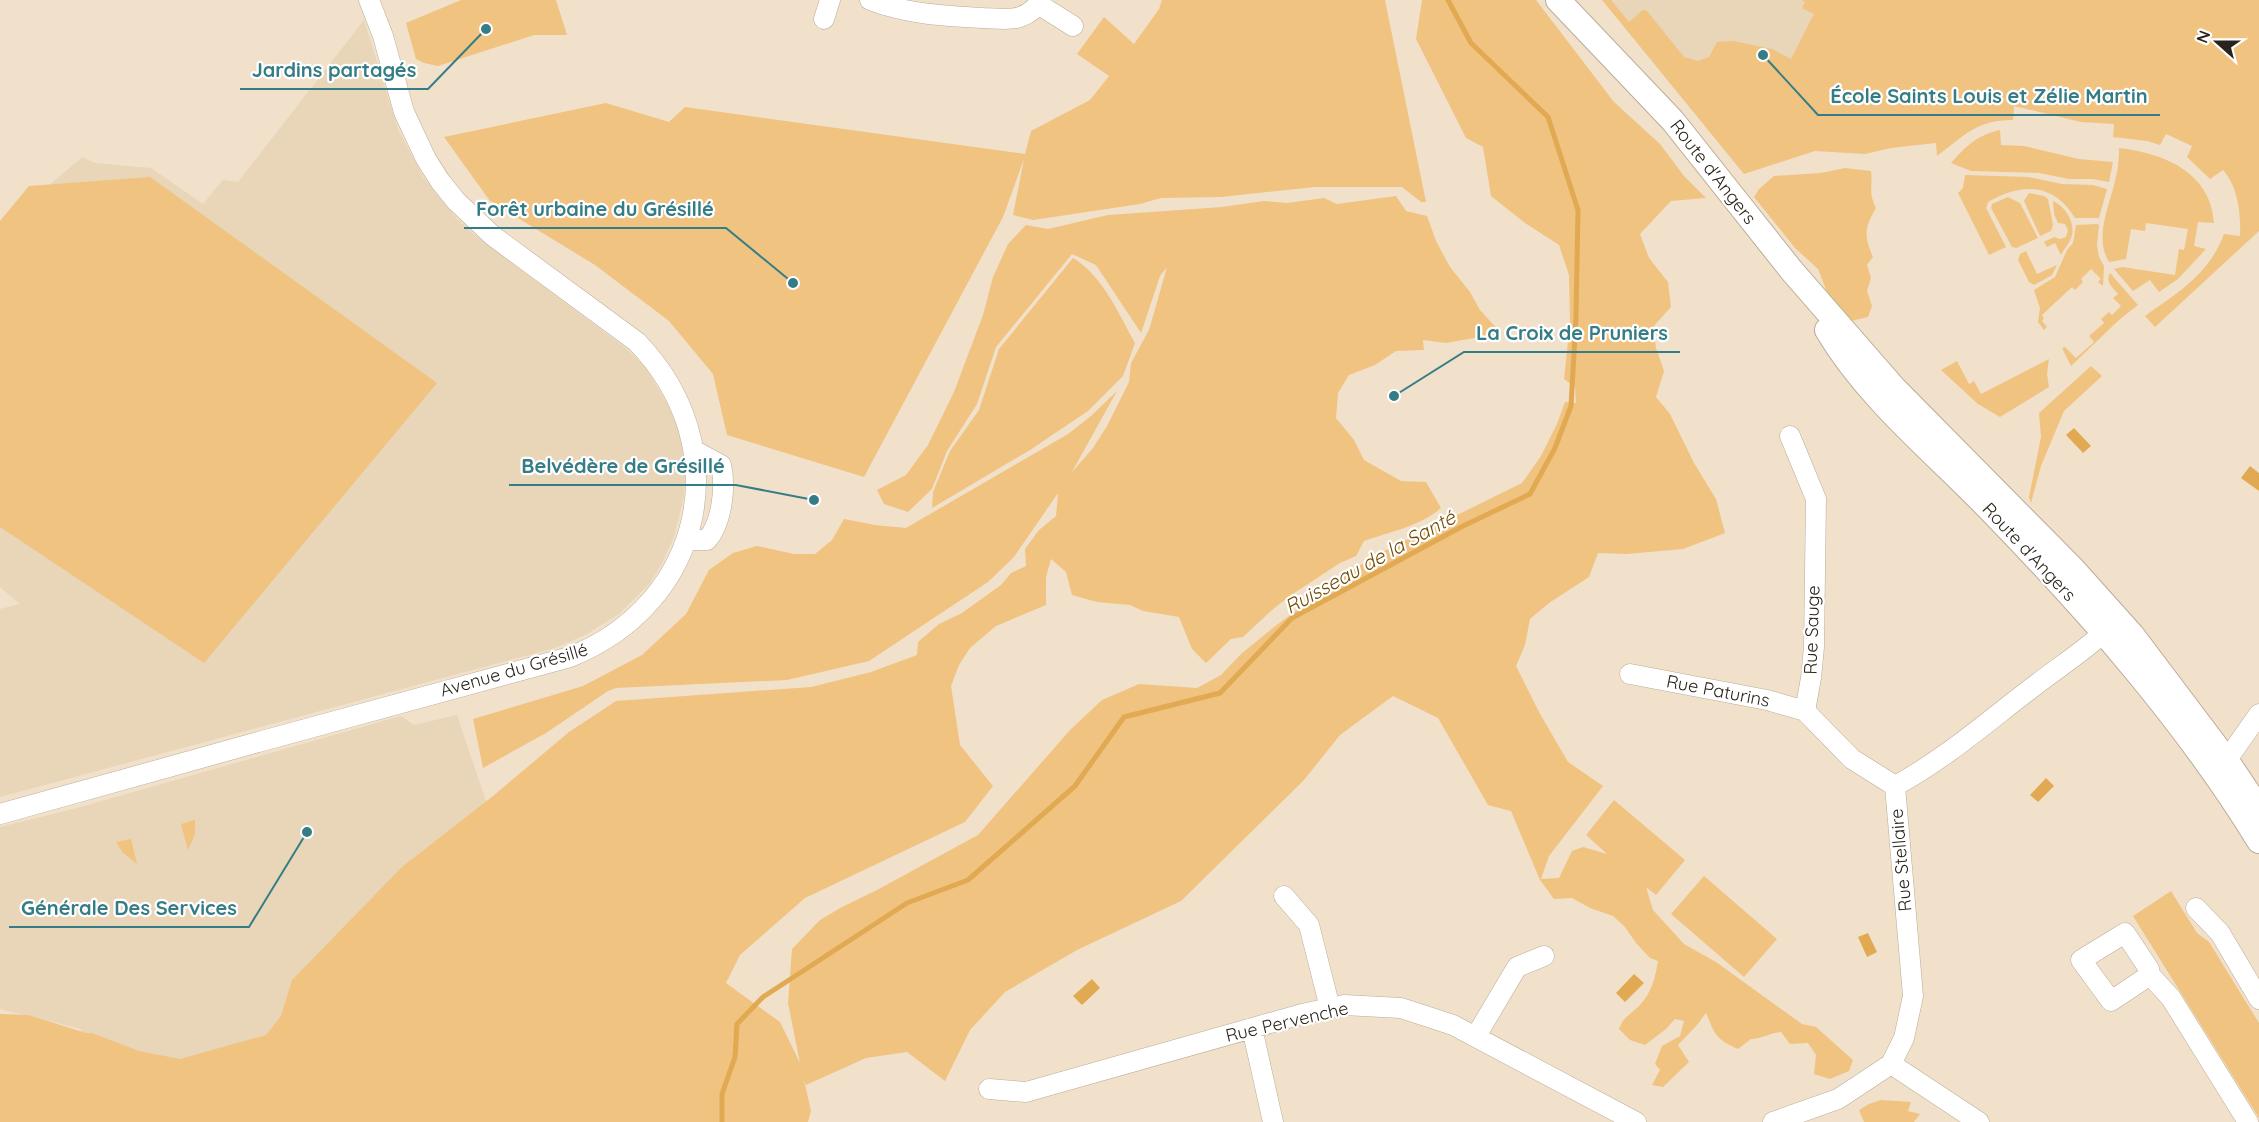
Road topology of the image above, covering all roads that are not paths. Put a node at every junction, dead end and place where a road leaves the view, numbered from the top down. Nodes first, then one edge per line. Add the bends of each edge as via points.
1 (369, 0) edge
2 (830, 0) edge
3 (870, 0) edge
4 (1558, 0) edge
5 (1576, 0) edge
6 (1040, 2) edge
7 (824, 20) dead end
8 (1073, 26) dead end
9 (1631, 75) junction
10 (1790, 436) dead end
11 (695, 451) junction
12 (686, 540) junction
13 (2111, 626) junction
14 (1630, 674) dead end
15 (1805, 711) junction
16 (2259, 714) edge
17 (2219, 764) junction
18 (1895, 786) junction
19 (2259, 809) edge
20 (0, 814) edge
21 (2259, 841) edge
22 (1284, 896) dead end
23 (2196, 908) dead end
24 (1545, 956) dead end
25 (2150, 975) dead end
26 (2259, 999) edge
27 (1330, 1008) junction
28 (1252, 1028) junction
29 (1476, 1036) junction
30 (1891, 1064) junction
31 (989, 1089) dead end
32 (1273, 1122) edge
33 (1636, 1122) edge
34 (1773, 1122) edge
35 (1979, 1122) edge
36 (2248, 1122) edge

1 - 11 street, Avenue du Grésillé via 404,111 440,181 493,236 637,342 676,394
2 - 7 street
3 - 6 street via 907,11 1004,19 1021,16
4 - 9 street, Route d'Angers
5 - 9 street, Route d'Angers via 1607,37
6 - 8 street
9 - 13 street, Route d'Angers via 1673,121 1792,272 1844,357 1875,397
10 - 15 street, Rue Sauge via 1816,499 1814,647
11 - 12 street, Avenue du Grésillé via 696,494
11 - 12 street via 721,465 722,488 714,532 707,540
12 - 20 street, Avenue du Grésillé via 670,576 646,607 617,633 587,651
13 - 17 street, Route d'Angers
13 - 18 street, Rue Stellaire via 1929,768
14 - 15 street, Rue Paturins
15 - 18 street via 1852,759
16 - 17 street
17 - 19 street, Route d'Angers
17 - 21 street, Route d'Angers
18 - 30 street, Rue Stellaire via 1913,996 1904,1038
22 - 27 street via 1309,926
23 - 26 street via 2220,933
24 - 29 street via 1517,967
25 - 36 street via 2171,998
27 - 28 street, Rue Pervenche
27 - 29 street, Rue Pervenche via 1401,1008
28 - 31 street, Rue Pervenche via 1026,1092
28 - 32 street
29 - 33 street, Rue Pervenche
30 - 34 street via 1838,1099
30 - 35 street

